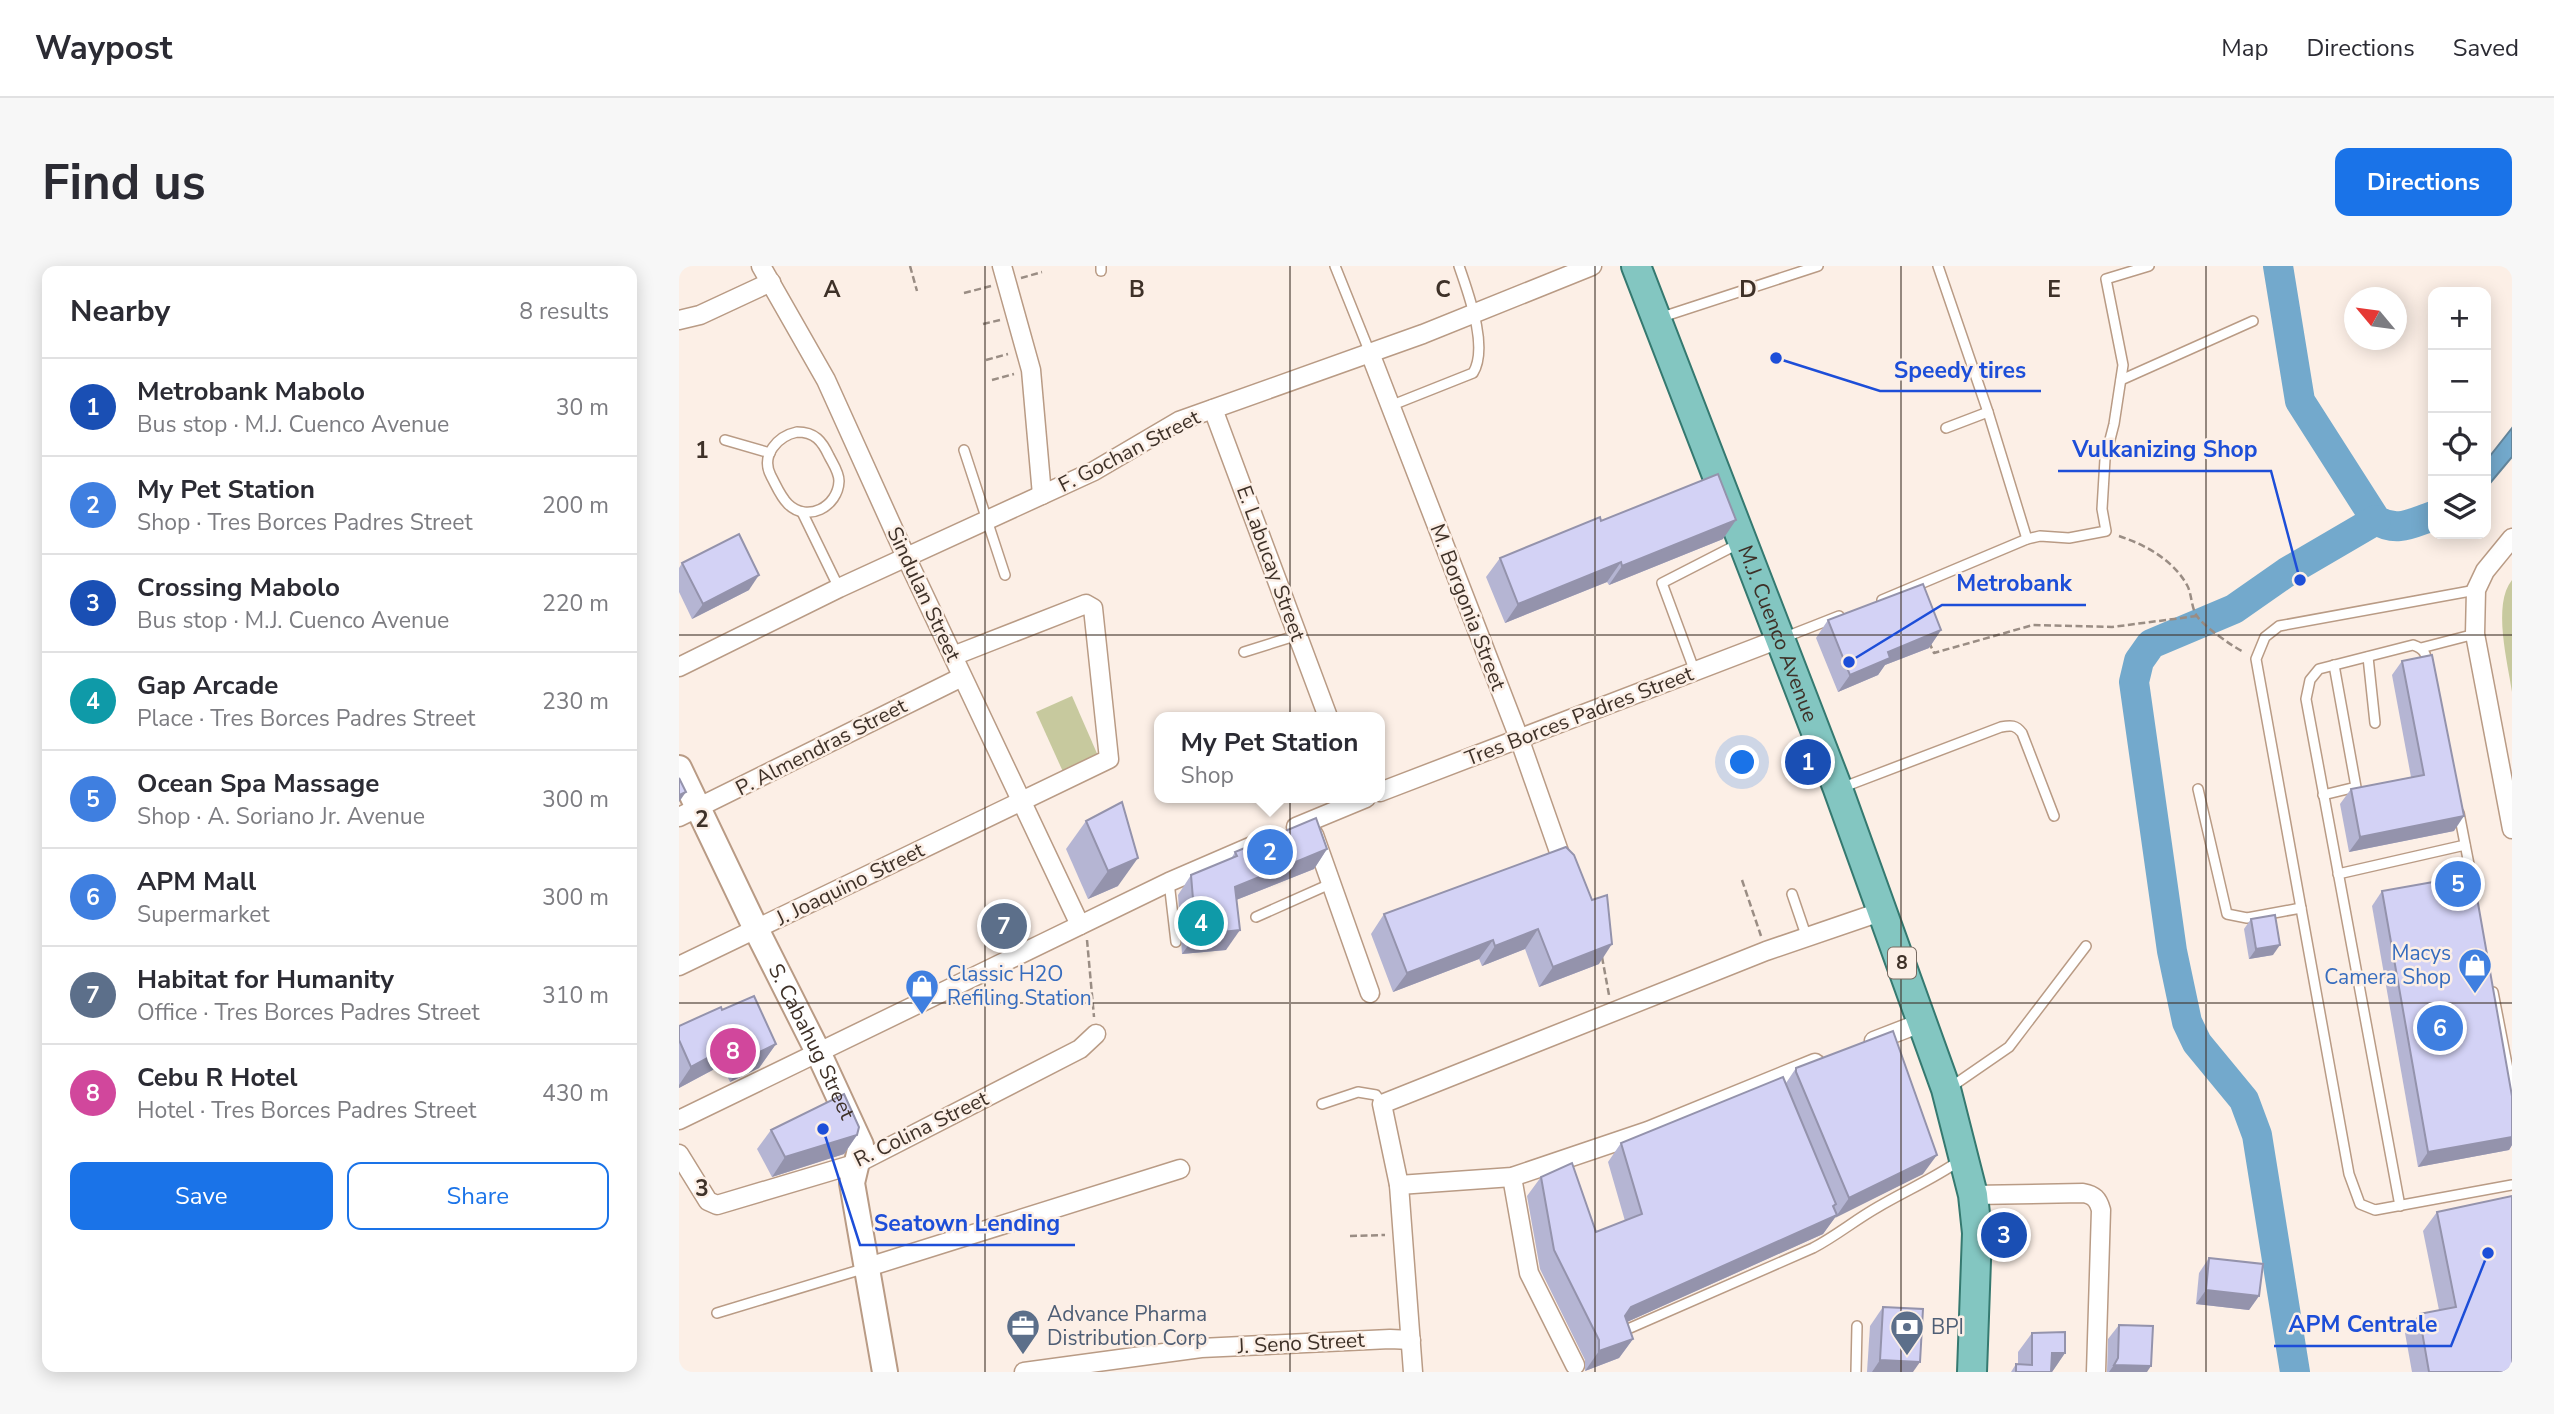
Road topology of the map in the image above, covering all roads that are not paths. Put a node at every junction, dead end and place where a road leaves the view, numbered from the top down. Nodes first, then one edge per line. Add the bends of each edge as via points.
1 (761, 266) edge
2 (1002, 266) edge
3 (1335, 266) edge
4 (1459, 266) edge
5 (1591, 266) edge
6 (1636, 266) edge
7 (1818, 266) edge
8 (1938, 266) edge
9 (2149, 266) edge
10 (771, 282) junction
11 (1475, 314) junction
12 (1657, 318) junction
13 (679, 320) edge
14 (2253, 321) dead end
15 (1370, 353) junction
16 (2121, 380) junction
17 (1390, 406) junction
18 (1213, 409) junction
19 (1988, 412) junction
20 (1945, 428) dead end
21 (725, 440) dead end
22 (964, 450) dead end
23 (769, 453) junction
24 (1042, 495) junction
25 (802, 512) junction
26 (987, 518) junction
27 (2512, 538) edge
28 (2027, 539) junction
29 (1743, 542) junction
30 (906, 556) junction
31 (1006, 575) dead end
32 (839, 588) junction
33 (2476, 590) junction
34 (1876, 602) edge
35 (1853, 611) edge
36 (2475, 634) junction
37 (1298, 635) junction
38 (1779, 639) junction
39 (2421, 648) junction
40 (1244, 652) dead end
41 (953, 656) junction
42 (2368, 657) junction
43 (2334, 665) junction
44 (679, 667) edge
45 (1695, 671) junction
46 (962, 677) junction
47 (2432, 681) edge
48 (1326, 712) edge
49 (2375, 723) dead end
50 (1519, 738) junction
51 (679, 768) edge
52 (1838, 789) junction
53 (2198, 789) dead end
54 (1385, 790) edge
55 (2323, 795) junction
56 (1022, 802) junction
57 (1351, 803) edge
58 (2457, 804) edge
59 (688, 813) edge
60 (2053, 817) dead end
61 (1309, 821) junction
62 (2512, 829) edge
63 (2465, 845) junction
64 (1563, 863) edge
65 (2338, 874) junction
66 (1169, 882) junction
67 (1330, 884) junction
68 (1792, 894) dead end
69 (2476, 900) edge
70 (2301, 908) junction
71 (1883, 911) junction
72 (1256, 917) dead end
73 (1080, 925) junction
74 (756, 929) junction
75 (1807, 938) junction
76 (1176, 942) dead end
77 (2086, 946) dead end
78 (679, 966) edge
79 (2491, 981) edge
80 (1370, 993) dead end
81 (1923, 1022) junction
82 (1095, 1034) road end
83 (1859, 1046) edge
84 (819, 1054) junction
85 (1834, 1056) edge
86 (1946, 1089) junction
87 (2512, 1090) edge
88 (1322, 1104) dead end
89 (1382, 1104) junction
90 (679, 1120) edge
91 (679, 1154) edge
92 (1964, 1158) junction
93 (858, 1163) junction
94 (1180, 1169) dead end
95 (1512, 1177) junction
96 (1399, 1185) junction
97 (2512, 1185) edge
98 (1973, 1195) junction
99 (2400, 1206) junction
100 (1830, 1224) edge
101 (1835, 1236) junction
102 (868, 1267) junction
103 (717, 1313) dead end
104 (1857, 1326) dead end
105 (1621, 1332) edge
106 (1411, 1340) junction
107 (1575, 1365) dead end
108 (881, 1368) edge
109 (1024, 1372) edge
110 (1413, 1372) edge
111 (1856, 1372) edge
112 (1972, 1372) edge
113 (2096, 1372) edge

1 - 10 street, Sindulan Street
2 - 24 street via 1031,370
3 - 15 lane
4 - 11 lane
5 - 11 street, F. Gochan Street
6 - 12 main road, M.J. Cuenco Avenue / 8
7 - 12 lane
8 - 19 lane
9 - 16 lane via 2106,279 2123,365
10 - 13 street
10 - 30 street, Sindulan Street via 826,380
11 - 15 street, F. Gochan Street
11 - 17 lane via 1479,363 1473,373
12 - 29 main road, M.J. Cuenco Avenue / 8
14 - 16 lane
15 - 17 street, M. Borgonia Street
15 - 18 street, F. Gochan Street
16 - 28 lane via 2105,459 2102,509 2106,531
17 - 50 street, M. Borgonia Street
18 - 24 street, F. Gochan Street via 1179,421 1094,471
18 - 37 street, E. Labucay Street
19 - 20 lane
19 - 28 lane
21 - 23 lane
22 - 26 lane
23 - 25 lane via 768,471 782,497
23 - 25 lane via 780,438 797,432 815,435 823,443 838,475 837,492 827,506
24 - 26 street, F. Gochan Street
25 - 32 lane
26 - 30 street, F. Gochan Street
26 - 31 lane
27 - 33 street
28 - 34 lane
29 - 38 main road, M.J. Cuenco Avenue / 8
29 - 45 lane via 1661,583
30 - 32 street, F. Gochan Street
30 - 41 street, Sindulan Street
32 - 44 street, F. Gochan Street
33 - 36 street
33 - 70 lane via 2279,626 2265,637 2256,659
35 - 38 lane
36 - 39 lane
36 - 62 street
37 - 40 lane
37 - 48 street, E. Labucay Street
38 - 45 street, Tres Borces Padres Street
38 - 52 main road, M.J. Cuenco Avenue / 8
39 - 42 lane via 2413,645
39 - 47 lane
41 - 46 street, Sindulan Street
41 - 56 street, J. Joaquino Street via 1086,604 1093,608 1109,759
42 - 43 lane
42 - 49 lane
43 - 55 lane via 2319,669 2310,680 2306,699
43 - 55 lane via 2356,787
45 - 50 street, Tres Borces Padres Street
46 - 56 street, Sindulan Street
46 - 59 street, P. Almendras Street
50 - 54 street, Tres Borces Padres Street
50 - 64 street, M. Borgonia Street
51 - 59 street, S. Cabahug Street
52 - 60 lane via 2012,725 2022,733
52 - 71 main road, M.J. Cuenco Avenue / 8
53 - 70 lane via 2227,914 2247,918
55 - 65 lane
56 - 73 street, Sindulan Street
56 - 74 street, J. Joaquino Street
57 - 61 street
58 - 63 lane
59 - 74 street, S. Cabahug Street
61 - 66 street
61 - 67 street
63 - 65 lane
63 - 69 lane
65 - 99 lane
66 - 73 street
66 - 76 lane
67 - 72 lane
67 - 80 street
68 - 75 lane
70 - 99 lane via 2349,1174 2360,1204 2375,1210
71 - 75 street
71 - 81 main road, M.J. Cuenco Avenue / 8
73 - 84 street
74 - 78 street, J. Joaquino Street
74 - 84 street, S. Cabahug Street
75 - 89 street
77 - 86 lane via 2009,1047
79 - 87 lane
81 - 83 street
81 - 86 main road, M.J. Cuenco Avenue / 8
82 - 93 street, R. Colina Street via 1080,1049
84 - 90 street
84 - 93 street, S. Cabahug Street via 861,1145
85 - 95 street via 1773,1086
86 - 92 main road, M.J. Cuenco Avenue / 8
88 - 89 lane via 1358,1093 1376,1095
89 - 96 street
91 - 93 street, R. Colina Street via 708,1201 717,1205
92 - 98 main road, M.J. Cuenco Avenue / 8
92 - 101 lane
93 - 102 street, S. Cabahug Street via 852,1183
94 - 102 street
95 - 96 street
95 - 107 street via 1529,1273
96 - 106 street
97 - 99 lane
98 - 112 main road, M.J. Cuenco Avenue / 8 via 1977,1233
98 - 113 street via 2083,1193 2098,1201
100 - 101 lane
101 - 105 lane
102 - 103 lane
102 - 108 street, S. Cabahug Street
104 - 111 lane
106 - 109 street, J. Seno Street via 1201,1348
106 - 110 street

